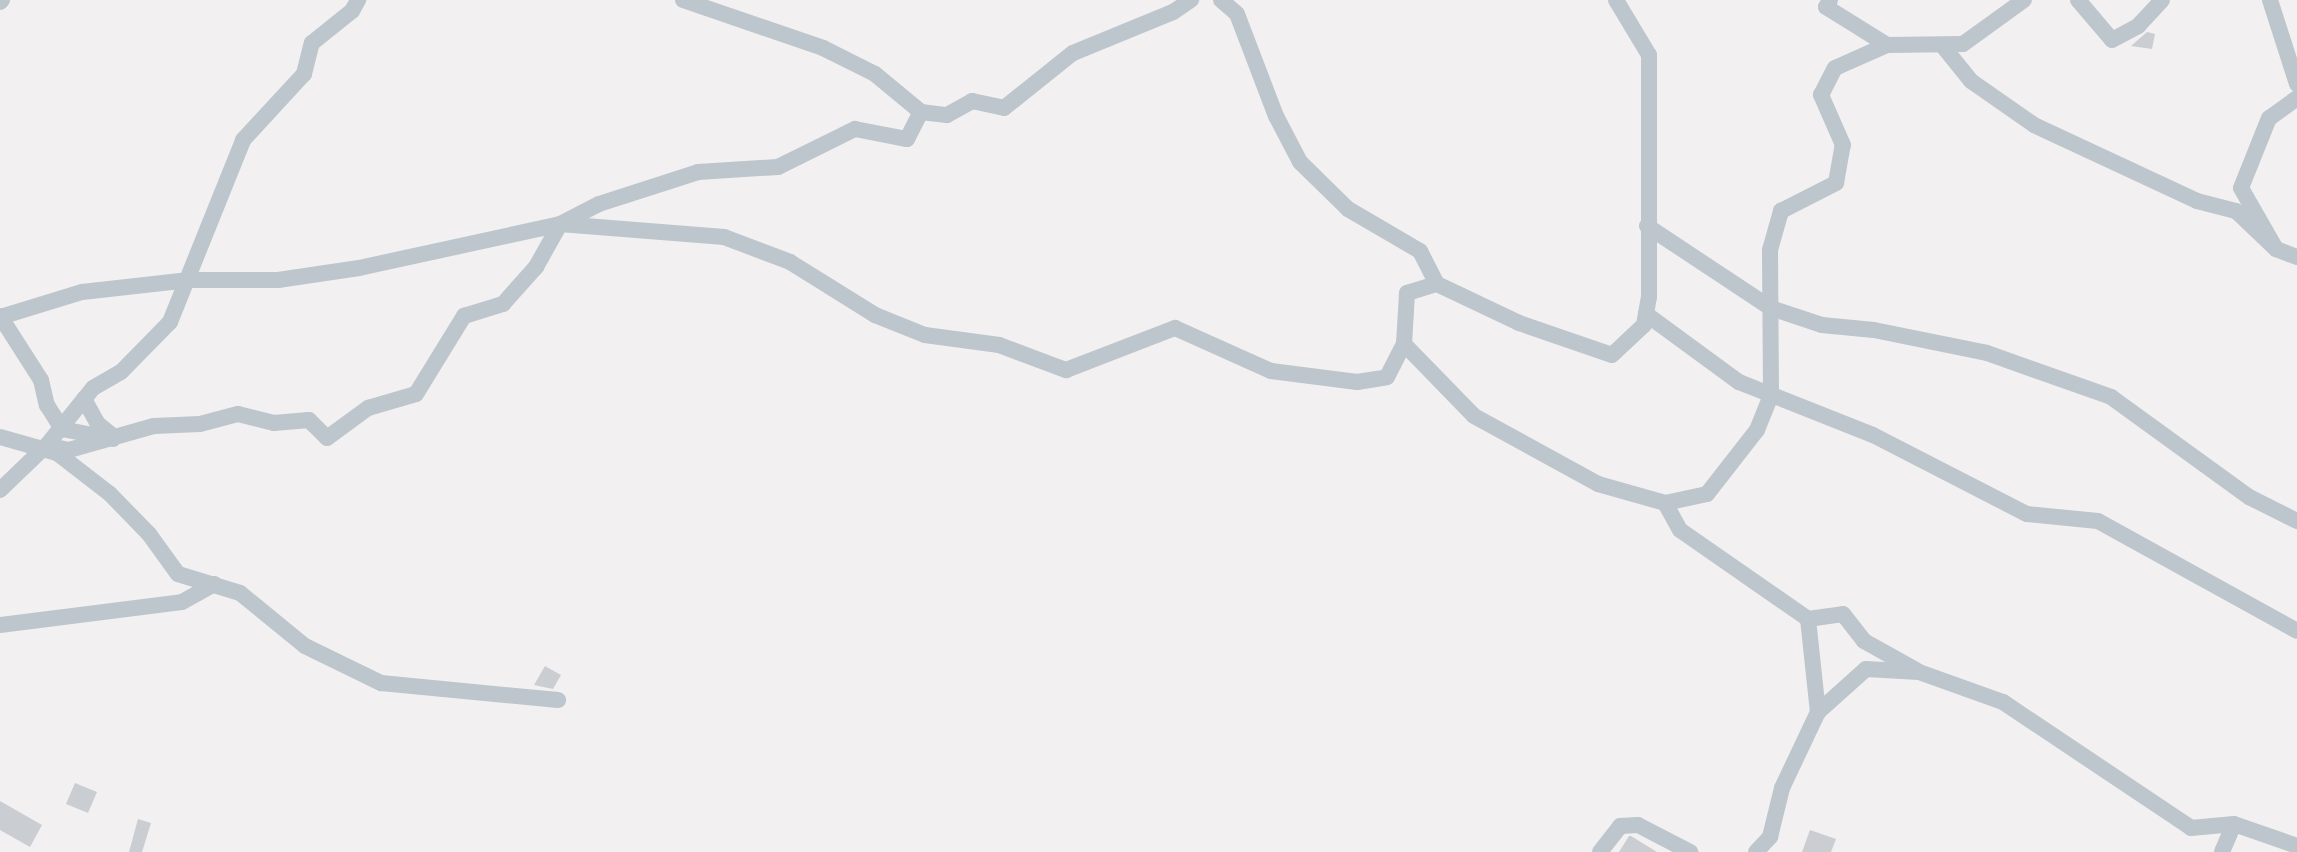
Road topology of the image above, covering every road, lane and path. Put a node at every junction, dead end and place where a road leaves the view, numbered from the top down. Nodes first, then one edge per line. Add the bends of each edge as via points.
1 (358, 0) edge
2 (683, 0) edge
3 (1191, 0) edge
4 (1221, 0) edge
5 (1616, 0) edge
6 (1830, 0) edge
7 (2024, 0) edge
8 (2078, 0) edge
9 (2162, 0) edge
10 (2270, 0) edge
11 (1242, 7) edge
12 (1887, 45) junction
13 (1942, 45) junction
14 (2297, 84) edge
15 (2297, 98) edge
16 (921, 112) junction
17 (560, 224) junction
18 (1647, 226) junction
19 (2276, 249) junction
20 (2297, 258) edge
21 (189, 280) junction
22 (1437, 284) junction
23 (1771, 308) junction
24 (1646, 314) junction
25 (0, 317) edge
26 (1404, 344) junction
27 (1771, 394) junction
28 (84, 399) junction
29 (62, 429) junction
30 (0, 437) edge
31 (117, 440) junction
32 (45, 447) junction
33 (0, 490) edge
34 (1665, 503) junction
35 (2297, 521) edge
36 (213, 584) junction
37 (1808, 620) junction
38 (0, 625) edge
39 (2297, 631) edge
40 (1919, 672) junction
41 (558, 700) dead end
42 (1818, 712) junction
43 (2234, 824) junction
44 (2297, 846) edge
45 (1600, 852) edge
46 (1690, 852) edge
47 (1756, 852) edge
48 (2222, 852) edge

1 - 21 street via 352,11 312,43 304,74 243,140
2 - 16 street via 823,48 875,74
3 - 16 street via 1173,12 1073,53 1004,108 972,101 947,115
4 - 11 street
5 - 18 street via 1649,55
6 - 12 street via 1826,7
7 - 13 street via 1963,44
8 - 9 street via 2112,40 2138,26
10 - 14 street
11 - 22 street via 1276,116 1300,162 1348,209 1420,251
12 - 13 street
12 - 23 street via 1835,68 1821,95 1843,145 1836,183 1781,211 1770,250
13 - 19 street via 1971,81 2034,125 2197,201 2236,211
15 - 19 street via 2269,118 2241,188
16 - 17 street via 907,139 855,129 778,167 698,172 599,204
17 - 21 street via 359,268 278,280
17 - 26 street via 724,237 790,262 875,315 926,335 999,345 1066,370 1175,328 1270,371 1357,382 1387,377
17 - 31 street via 536,267 503,304 464,316 416,394 368,408 327,438 309,420 274,423 238,414 200,424 154,426
18 - 23 street
18 - 24 street
19 - 20 street
21 - 25 street via 82,292
21 - 28 street via 171,322 121,372
22 - 24 street via 1519,323 1612,356 1644,325
22 - 26 street via 1407,292
23 - 27 street
23 - 35 street via 1822,325 1875,330 1987,354 2111,397 2249,497
24 - 27 street via 1739,382
25 - 29 street via 41,380 47,405
26 - 34 street via 1474,416 1598,484
27 - 34 street via 1757,430 1707,494
27 - 39 street via 1873,435 2027,514 2098,521
28 - 29 street
28 - 31 street via 98,424
29 - 31 street
29 - 32 street
30 - 32 street
31 - 32 street via 69,450
32 - 33 street
32 - 36 street via 110,494 149,534 178,574
34 - 37 street via 1680,530
36 - 38 street via 182,602
36 - 41 street via 240,593 305,646 381,683
37 - 40 street via 1843,614 1864,641
37 - 42 street
40 - 42 street via 1866,669
40 - 43 street via 2004,702 2192,828
42 - 47 street via 1782,788 1770,837
43 - 44 street
43 - 48 street
45 - 46 street via 1620,826 1638,825

